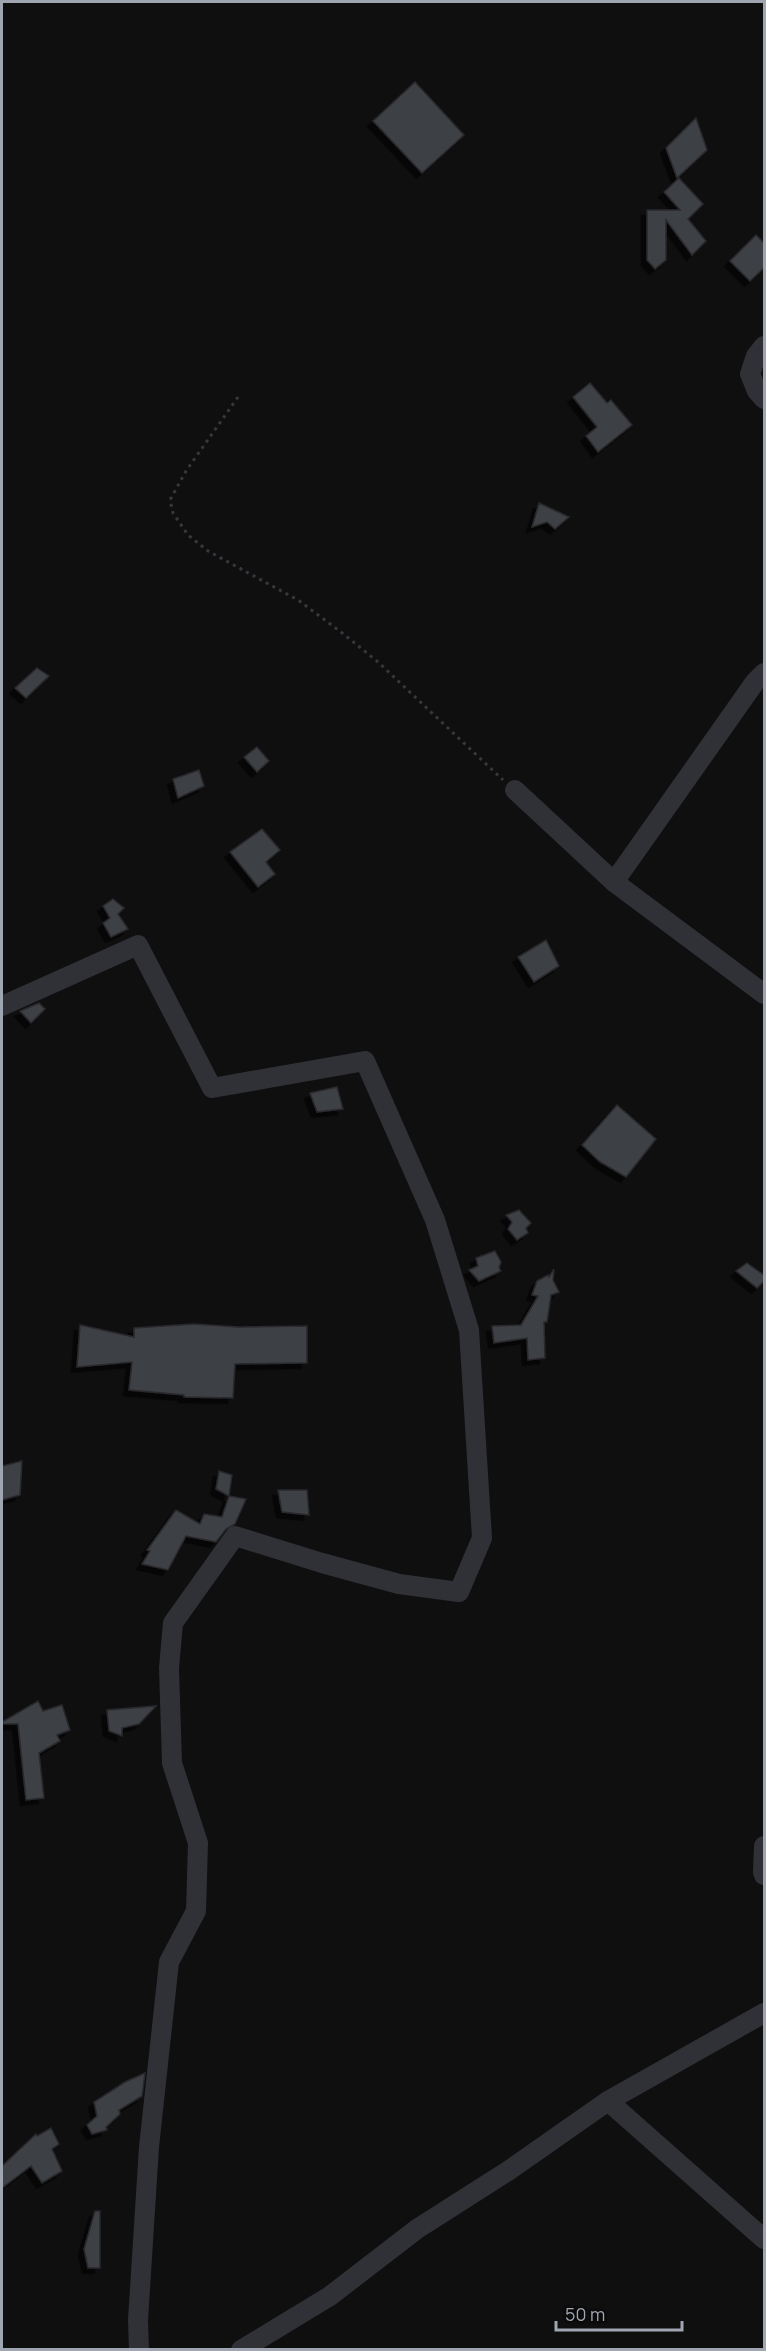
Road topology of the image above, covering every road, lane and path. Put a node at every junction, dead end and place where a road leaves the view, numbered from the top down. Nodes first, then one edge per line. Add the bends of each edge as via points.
1 (765, 346) edge
2 (238, 397) dead end
3 (765, 399) edge
4 (765, 673) edge
5 (515, 790) joint
6 (614, 882) junction
7 (765, 994) edge
8 (2, 1006) edge
9 (765, 1846) edge
10 (765, 1875) edge
11 (765, 2013) edge
12 (608, 2101) junction
13 (765, 2239) edge
14 (139, 2349) edge
15 (240, 2349) edge

1 - 3 street via 756,356 750,374
2 - 5 path via 170,500 173,513 188,536 298,600 351,640
4 - 6 street
5 - 6 street
6 - 7 street
8 - 14 street via 138,945 212,1088 365,1061 435,1220 469,1330 482,1538 459,1592 399,1584 235,1536 173,1623 169,1668 172,1763 198,1844 196,1911 169,1962 149,2146
9 - 10 street
11 - 12 street
12 - 13 street
12 - 15 street via 417,2229 330,2296

